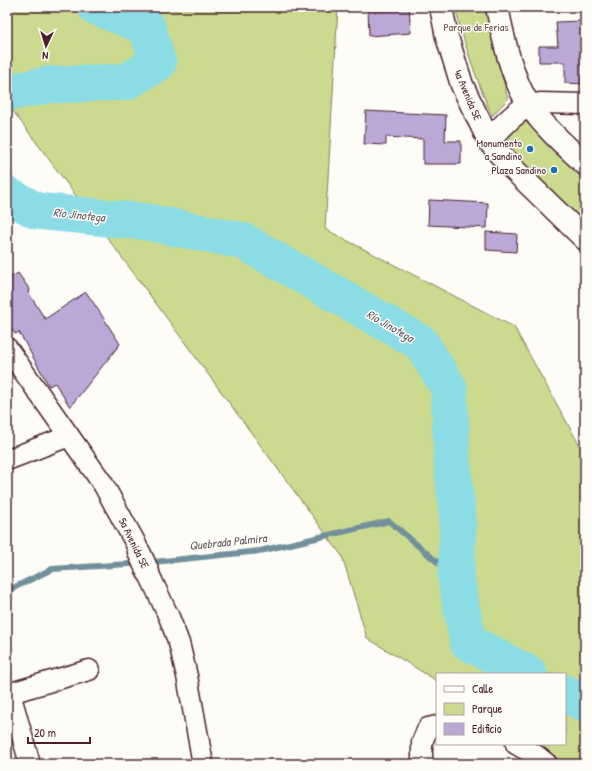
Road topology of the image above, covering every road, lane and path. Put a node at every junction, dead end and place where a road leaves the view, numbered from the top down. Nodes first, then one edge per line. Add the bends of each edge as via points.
1 (441, 7) edge
2 (497, 7) edge
3 (585, 104) edge
4 (529, 105) junction
5 (489, 141) junction
6 (585, 164) edge
7 (585, 239) edge
8 (7, 348) edge
9 (70, 436) junction
10 (7, 460) edge
11 (89, 670) dead end
12 (9, 694) edge
13 (433, 727) edge
14 (518, 745) edge
15 (30, 764) edge
16 (203, 764) edge
17 (422, 764) edge
18 (547, 764) edge

1 - 5 street, 4a Avenida SE via 447,37 462,85
2 - 4 street via 506,47
3 - 4 street
4 - 5 street via 516,113
4 - 6 street via 543,123
5 - 7 street, 4a Avenida SE via 509,165
8 - 9 street, 5a Avenida SE
9 - 10 street
9 - 16 street, 5a Avenida SE via 103,484 135,542 169,617 187,676
11 - 12 street
12 - 15 street
13 - 17 street via 422,742
14 - 18 street

